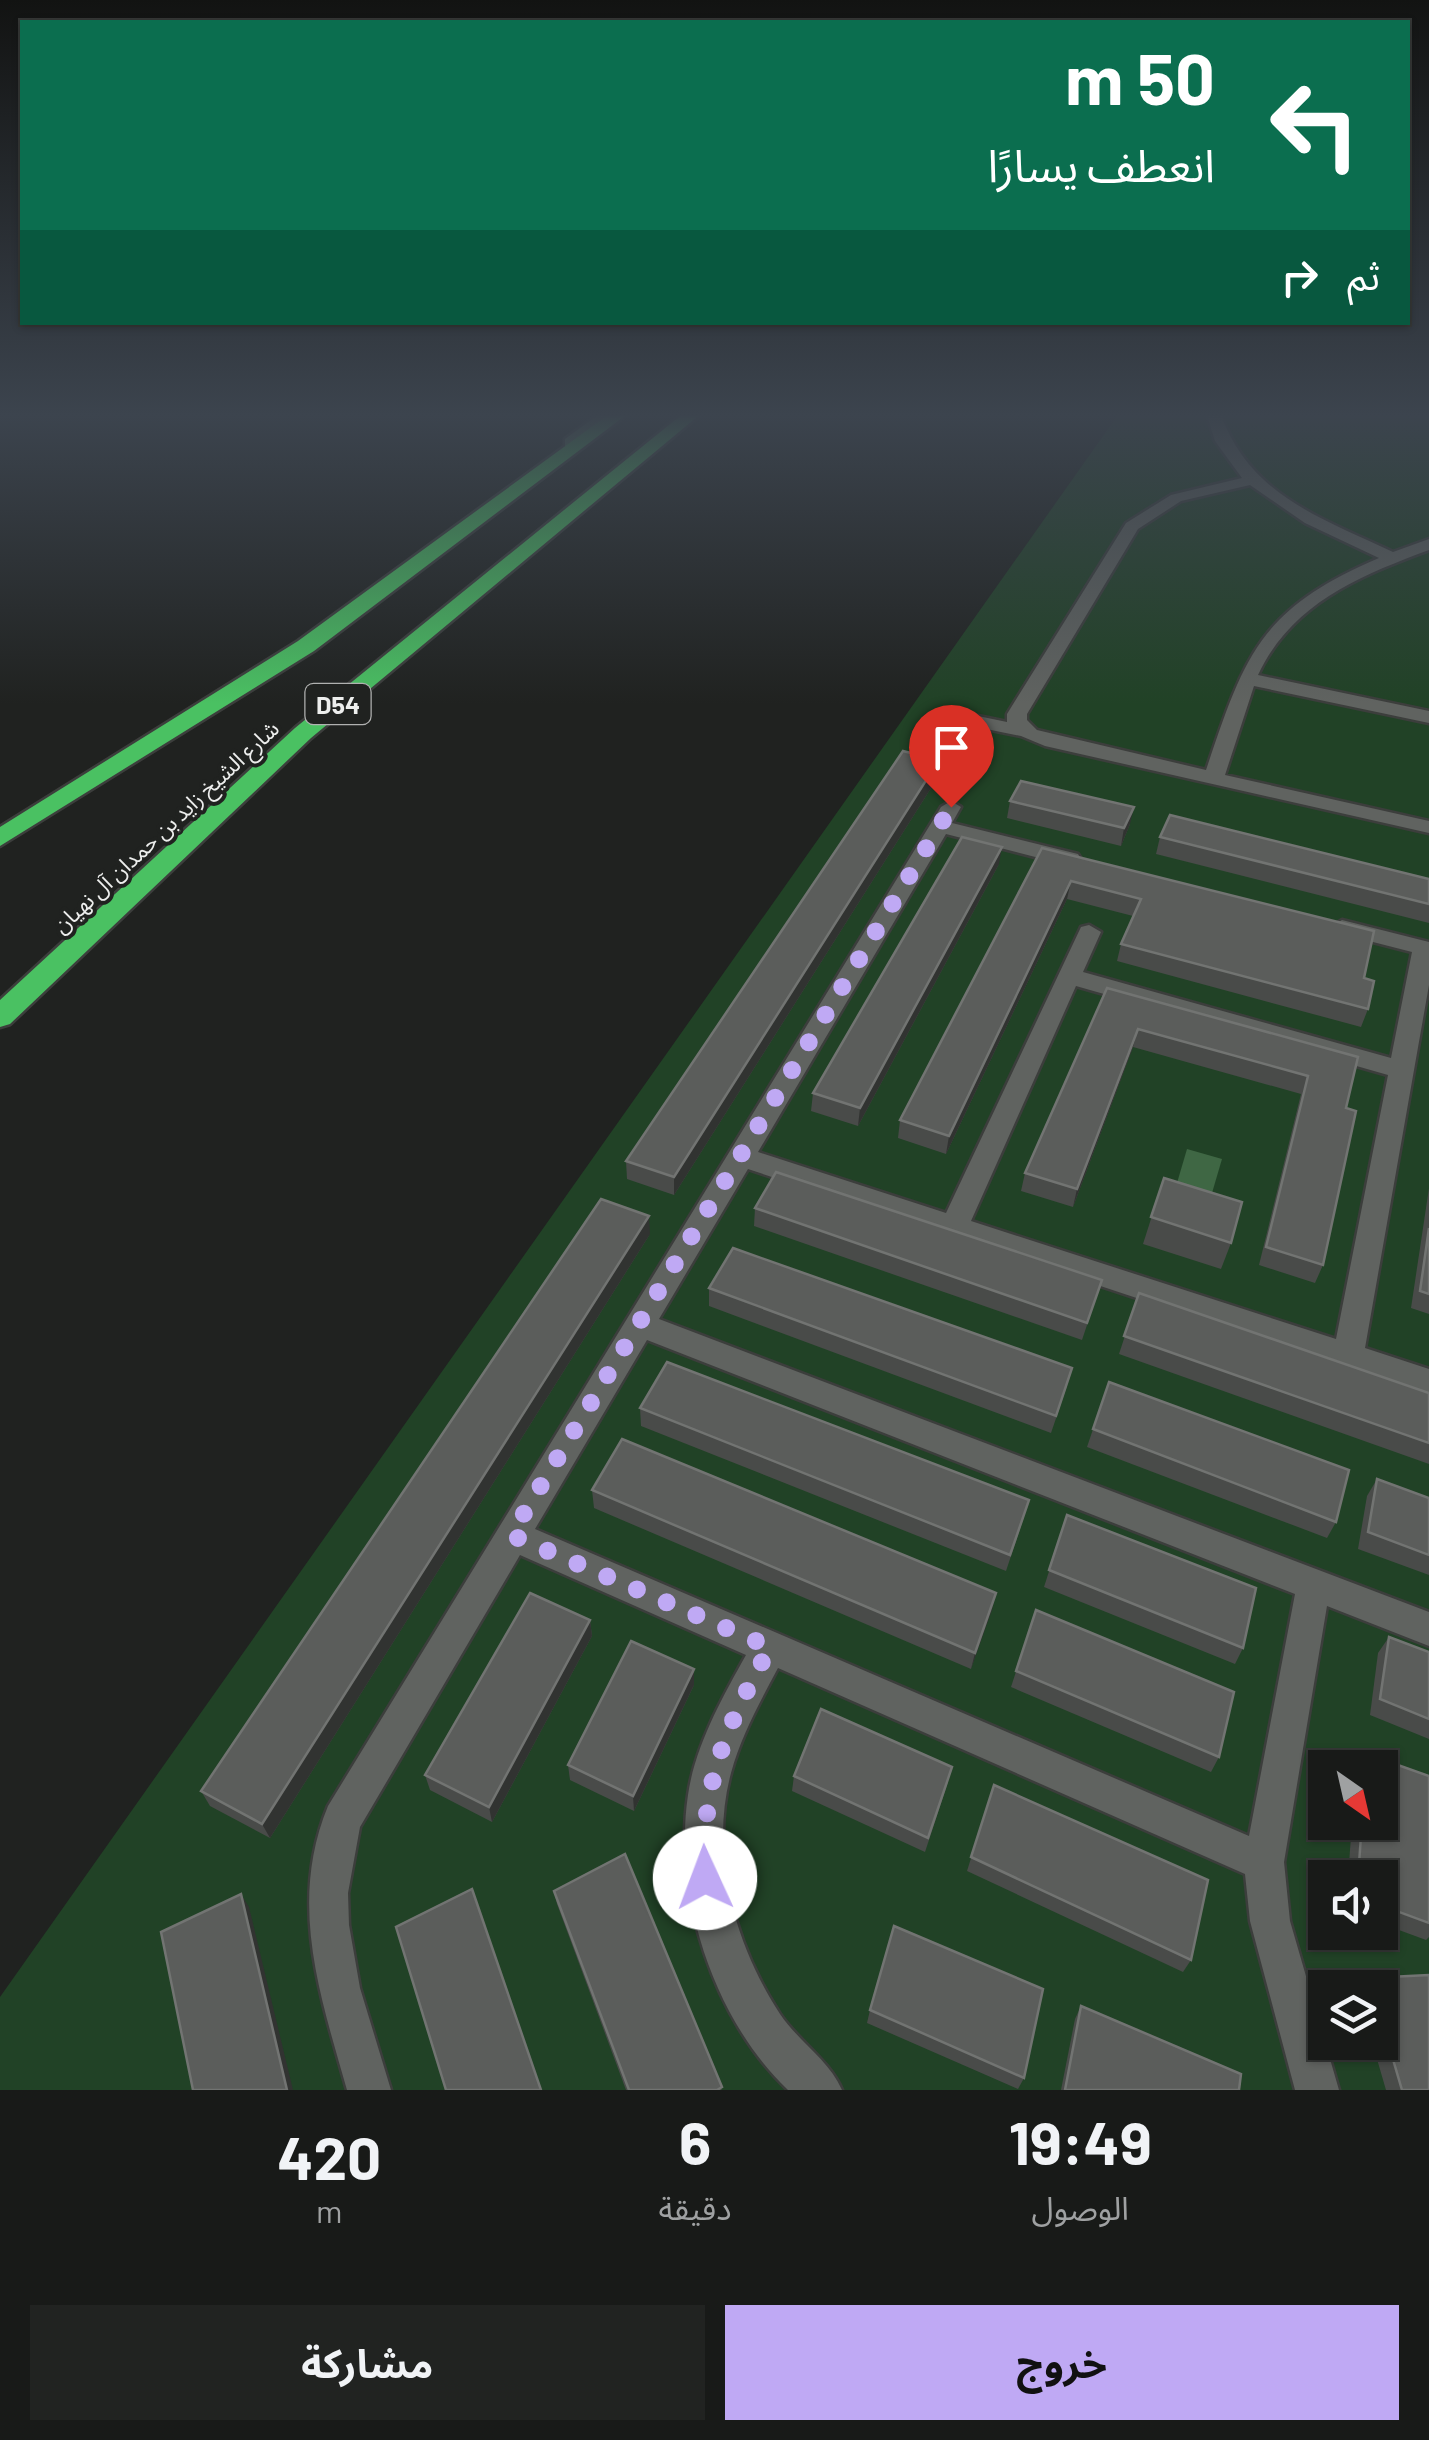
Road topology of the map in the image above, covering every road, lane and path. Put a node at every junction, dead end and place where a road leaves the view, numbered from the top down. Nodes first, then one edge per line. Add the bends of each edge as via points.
1 (487, 510) edge
2 (491, 510) edge
3 (576, 510) edge
4 (1158, 510) edge
5 (1296, 510) edge
6 (480, 518) junction
7 (1429, 544) edge
8 (1393, 558) junction
9 (267, 672) junction
10 (1249, 679) junction
11 (949, 716) dead end
12 (1429, 717) edge
13 (1024, 731) junction
14 (1214, 778) junction
15 (0, 817) edge
16 (1429, 827) edge
17 (0, 838) edge
18 (1095, 865) edge
19 (1327, 924) edge
20 (1089, 932) dead end
21 (1427, 949) edge
22 (1069, 976) junction
23 (0, 1017) edge
24 (1402, 1070) junction
25 (740, 1156) junction
26 (954, 1226) junction
27 (639, 1324) junction
28 (1348, 1356) junction
29 (1429, 1382) edge
30 (511, 1535) junction
31 (1314, 1584) junction
32 (1429, 1628) edge
33 (770, 1647) junction
34 (1264, 1862) junction
35 (369, 2090) edge
36 (820, 2090) edge
37 (1317, 2090) edge

1 - 6 street
2 - 6 highway, شارع الشيخ زايد بن حمدان آل نهيان / D54
3 - 23 highway, شارع الشيخ زايد بن حمدان آل نهيان / D54 via 303,732
4 - 13 street via 1132,526 1016,714
5 - 8 street
6 - 9 highway, شارع الشيخ زايد بن حمدان آل نهيان / D54
7 - 8 street
8 - 10 street via 1287,618 1264,645
9 - 15 highway via 202,697
9 - 17 highway, شارع الشيخ زايد بن حمدان آل نهيان / D54
10 - 12 street
10 - 14 street
11 - 13 street
13 - 14 street
14 - 16 street
18 - 25 street via 945,817
19 - 21 street
20 - 22 street
21 - 24 street
22 - 24 street
22 - 26 street
24 - 28 street
25 - 26 street
25 - 27 street
26 - 28 street
27 - 30 street
27 - 31 street
28 - 29 street
30 - 33 street
30 - 35 street via 357,1790 332,1852 326,1885 330,1952
31 - 32 street
31 - 34 street
33 - 34 street
33 - 36 street via 740,1702 711,1780 705,1878 753,2009 790,2062
34 - 37 street via 1270,1921

